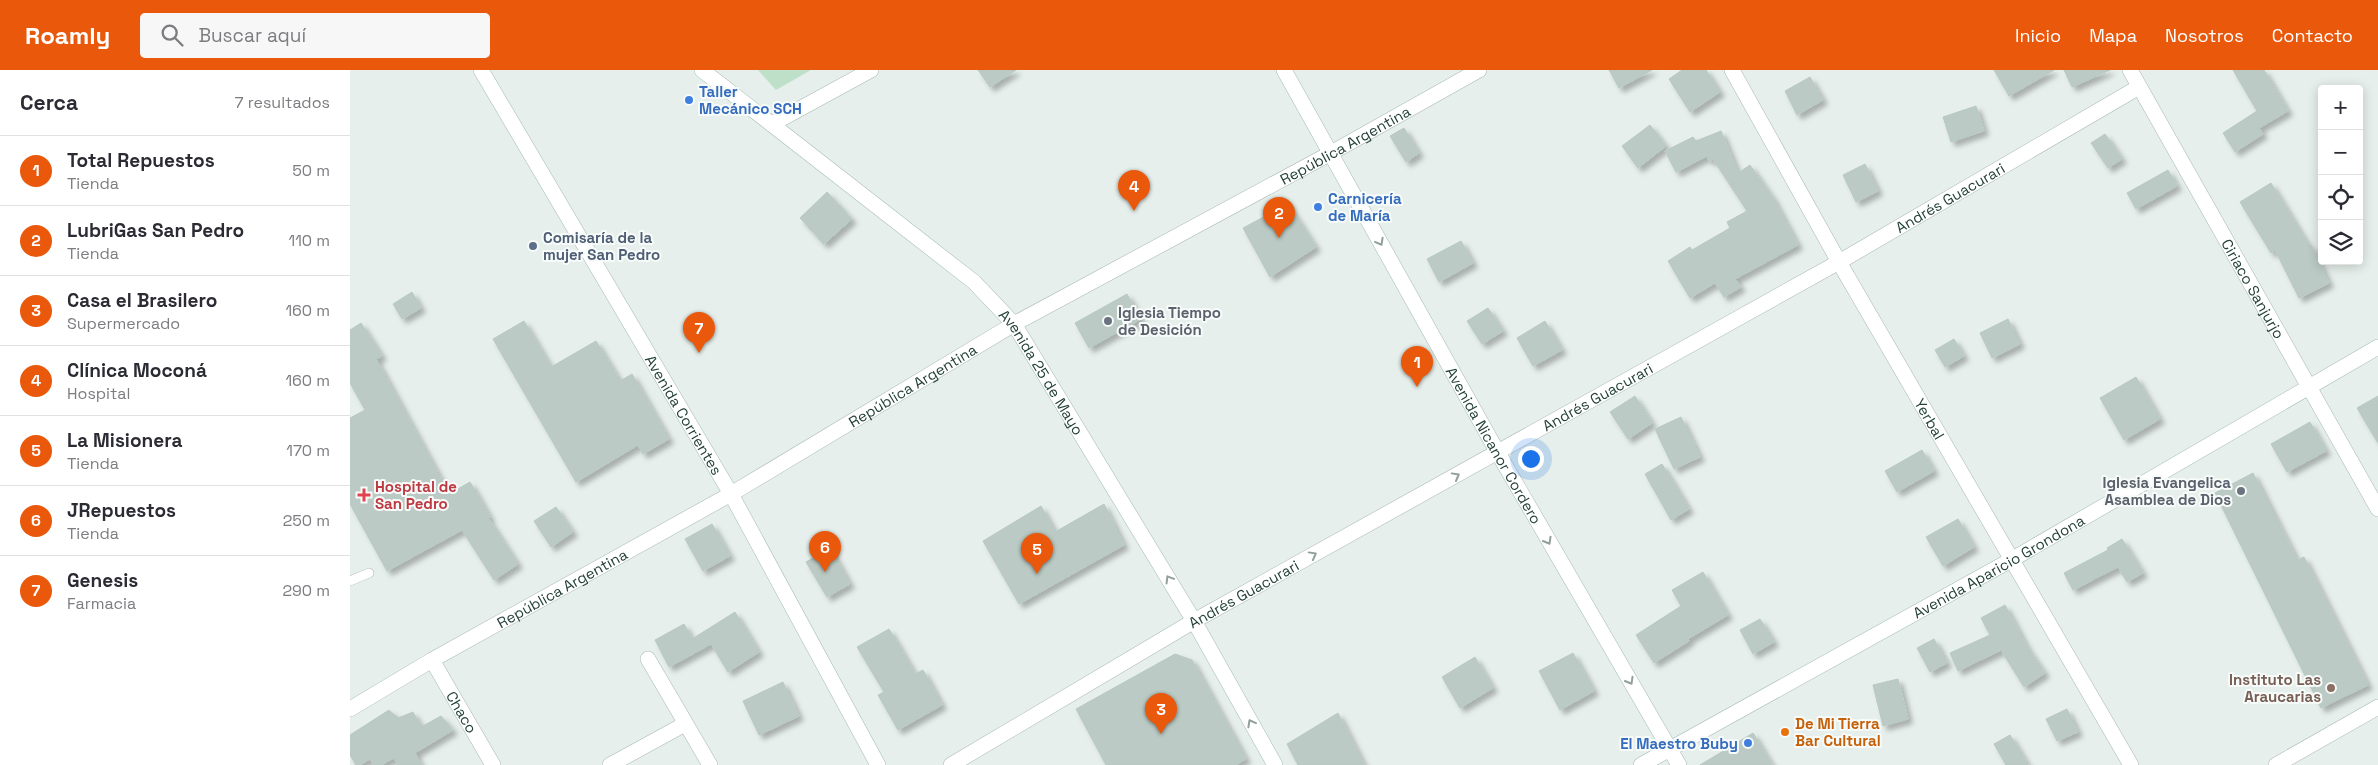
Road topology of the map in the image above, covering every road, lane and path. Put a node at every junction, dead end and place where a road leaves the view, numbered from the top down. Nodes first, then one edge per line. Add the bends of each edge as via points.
1 (481, 70) edge
2 (702, 70) edge
3 (871, 70) edge
4 (1284, 70) edge
5 (1478, 70) edge
6 (1732, 70) edge
7 (2130, 70) edge
8 (2139, 87) junction
9 (772, 124) junction
10 (1331, 153) junction
11 (1839, 262) junction
12 (1014, 324) junction
13 (2378, 348) edge
14 (2308, 386) junction
15 (1498, 453) junction
16 (731, 494) junction
17 (2378, 509) edge
18 (2011, 560) junction
19 (369, 573) dead end
20 (350, 581) edge
21 (1194, 621) junction
22 (648, 659) dead end
23 (432, 660) junction
24 (2378, 707) edge
25 (350, 710) edge
26 (685, 724) junction
27 (1669, 749) junction
28 (493, 765) edge
29 (610, 765) edge
30 (710, 765) edge
31 (878, 765) edge
32 (951, 765) edge
33 (1275, 765) edge
34 (1641, 765) edge
35 (1679, 765) edge
36 (2131, 765) edge
37 (2276, 765) edge

1 - 16 street, Avenida Corrientes
2 - 9 street, Avenida 25 de Mayo
3 - 9 street
4 - 10 street, Avenida Nicanor Cordero
5 - 10 street, República Argentina
6 - 11 street, Yerbal
7 - 8 street, Ciriaco Sanjurjo
8 - 11 street, Andrés Guacurari
8 - 14 street, Ciriaco Sanjurjo
9 - 12 street, Avenida 25 de Mayo via 974,282
10 - 12 street, República Argentina
10 -> 15 street, Avenida Nicanor Cordero
11 - 15 street, Andrés Guacurari
11 - 18 street, Yerbal
12 - 16 street, República Argentina
21 -> 12 street, Avenida 25 de Mayo
13 - 14 street, Avenida Aparicio Grondona
14 - 17 street, Ciriaco Sanjurjo
14 - 18 street, Avenida Aparicio Grondona
21 -> 15 street, Andrés Guacurari
15 -> 27 street, Avenida Nicanor Cordero
16 - 23 street, República Argentina
16 - 31 street, Avenida Corrientes
18 - 27 street, Avenida Aparicio Grondona
18 - 36 street, Yerbal
19 - 20 lane
21 - 32 street, Andrés Guacurari
33 -> 21 street, Avenida 25 de Mayo
22 - 26 street
23 - 25 street, República Argentina
23 - 28 street, Chaco
24 - 37 street
26 - 29 street
26 - 30 street
27 - 34 street, Avenida Aparicio Grondona
27 - 35 street, Avenida Nicanor Cordero

